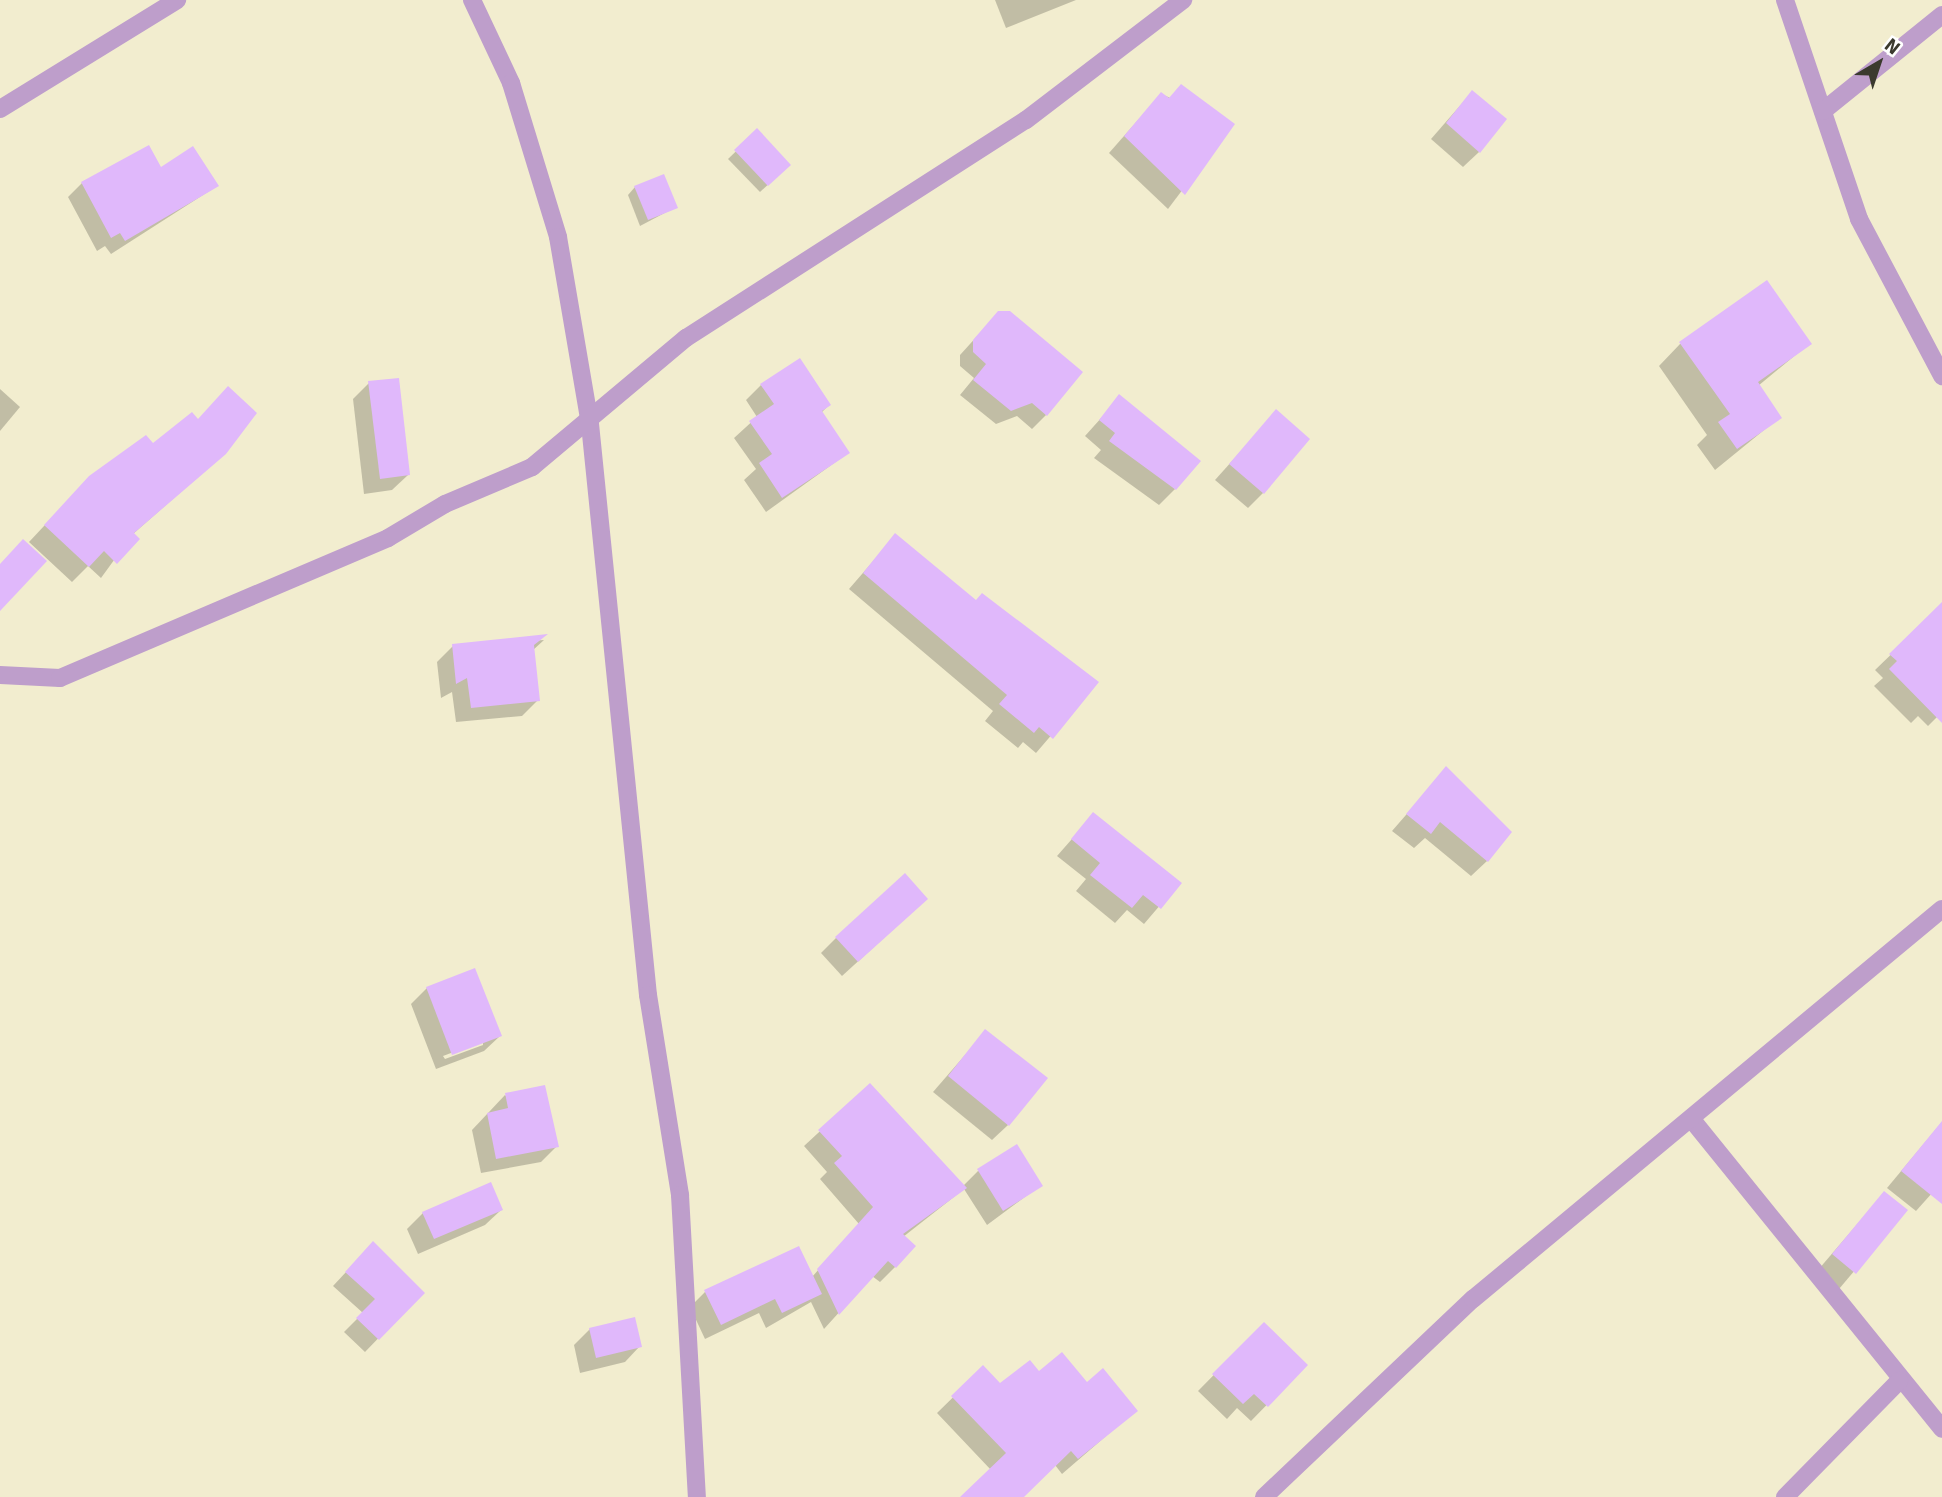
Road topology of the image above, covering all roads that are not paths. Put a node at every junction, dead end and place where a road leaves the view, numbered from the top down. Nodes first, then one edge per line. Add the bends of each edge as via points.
1 (177, 0) edge
2 (472, 0) edge
3 (1183, 0) edge
4 (1785, 0) edge
5 (1942, 15) edge
6 (0, 109) edge
7 (1823, 111) junction
8 (1942, 376) edge
9 (590, 424) junction
10 (0, 675) edge
11 (1942, 909) edge
12 (1693, 1121) junction
13 (1899, 1381) junction
14 (1942, 1430) edge
15 (697, 1497) edge
16 (1264, 1497) edge
17 (1785, 1497) edge

1 - 6 street
2 - 9 street via 511,83 558,237
3 - 9 street via 1026,120 686,338
4 - 7 street
5 - 7 street
7 - 8 street via 1859,219
9 - 10 street via 532,467 445,503 388,538 60,678
9 - 15 street via 648,995 680,1195
11 - 12 street
12 - 13 street
12 - 16 street via 1473,1299
13 - 14 street
13 - 17 street

